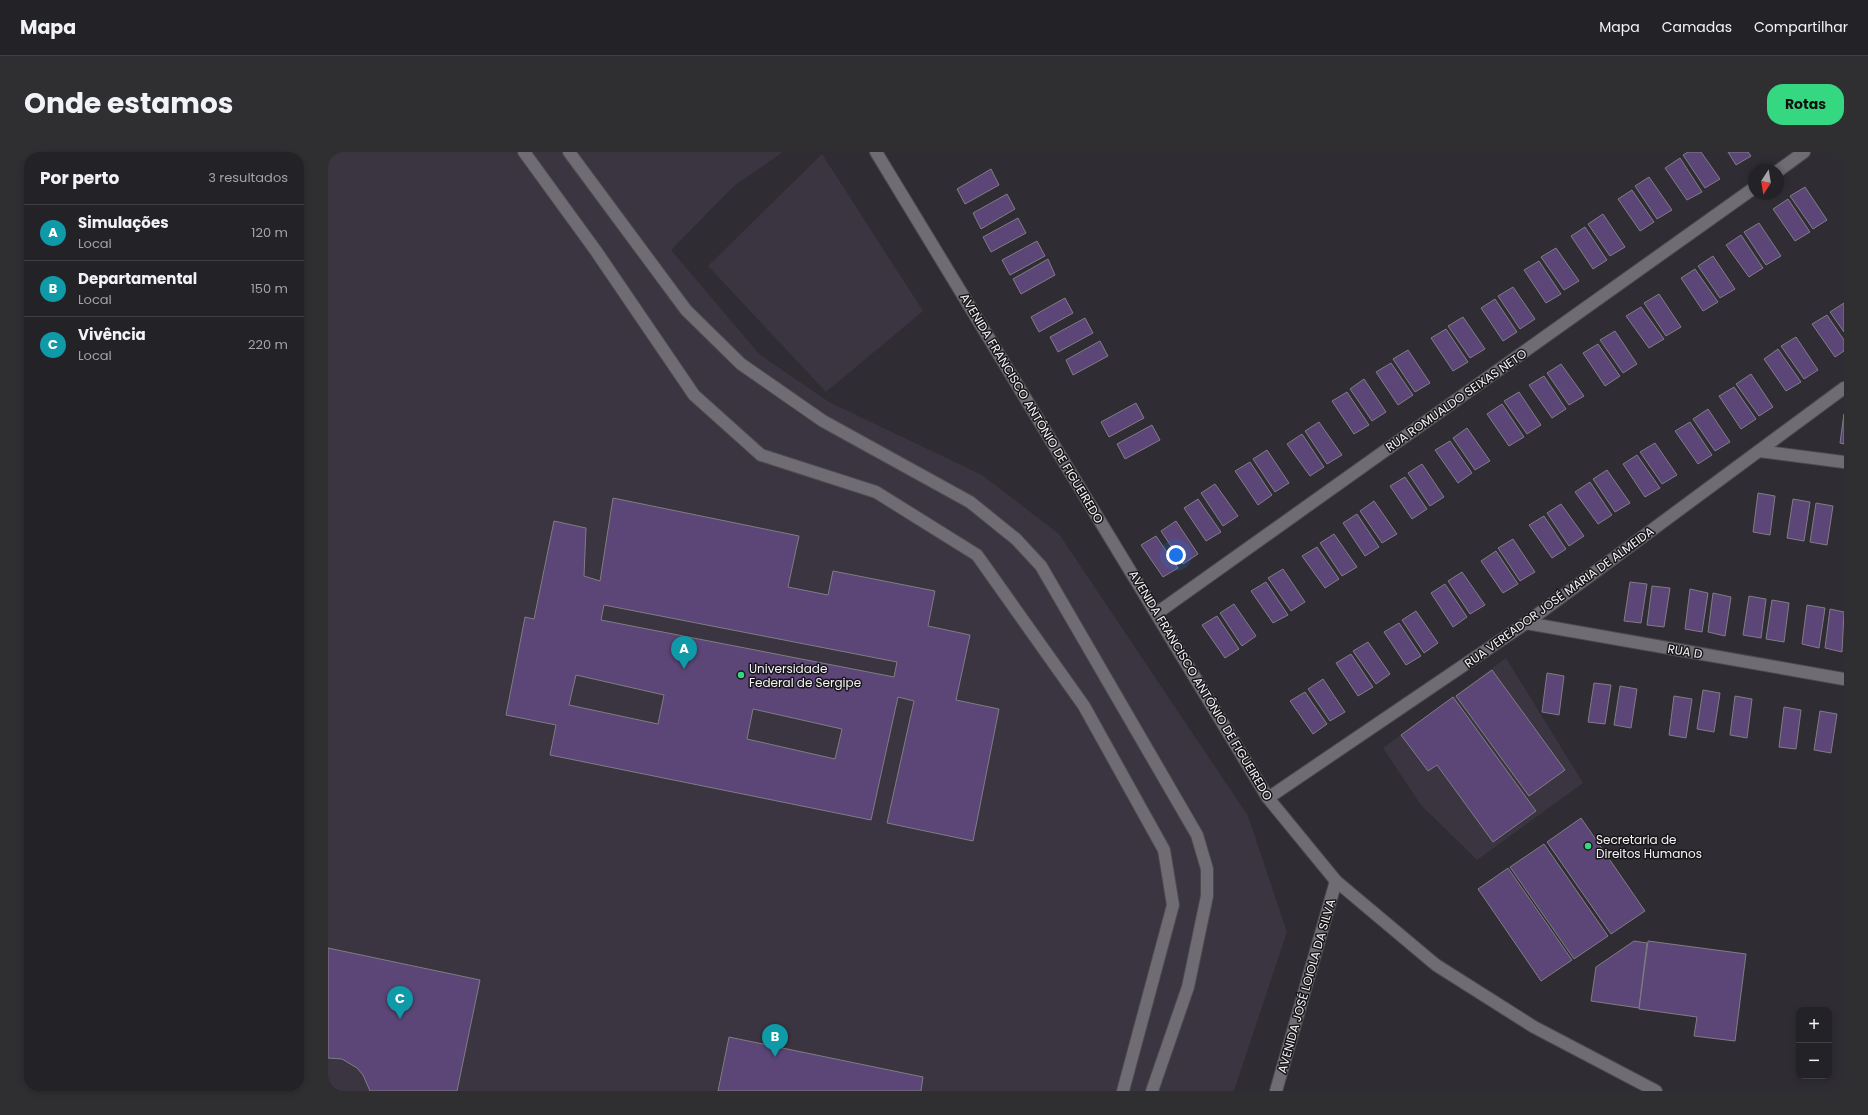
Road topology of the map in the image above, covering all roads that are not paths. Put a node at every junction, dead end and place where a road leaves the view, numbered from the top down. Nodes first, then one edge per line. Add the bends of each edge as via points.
1 (524, 152) edge
2 (569, 152) edge
3 (876, 152) edge
4 (1804, 152) edge
5 (1784, 167) edge
6 (1748, 192) edge
7 (1844, 388) edge
8 (1759, 451) junction
9 (1844, 462) edge
10 (1157, 613) junction
11 (1526, 623) junction
12 (1844, 679) edge
13 (1268, 798) junction
14 (1336, 881) junction
15 (1123, 1091) edge
16 (1152, 1091) edge
17 (1276, 1091) edge
18 (1656, 1091) edge

1 - 15 street via 596,251 694,395 761,455 876,492 977,555 1084,706 1164,850 1173,905
2 - 16 street via 686,310 741,364 823,421 970,502 1016,539 1041,566 1197,835 1207,869 1207,896 1188,987
3 - 10 street, AVENIDA FRANCISCO ANTÔNIO DE FIGUEIREDO
4 - 5 street
6 - 10 street, RUA ROMUALDO SEIXAS NETO
7 - 8 street, RUA VEREADOR JOSÉ MARIA DE ALMEIDA
8 - 9 street
8 - 11 street, RUA VEREADOR JOSÉ MARIA DE ALMEIDA
10 - 13 street, AVENIDA FRANCISCO ANTÔNIO DE FIGUEIREDO
11 - 12 street, RUA D
11 - 13 street, RUA VEREADOR JOSÉ MARIA DE ALMEIDA
13 - 14 street, AVENIDA FRANCISCO ANTÔNIO DE FIGUEIREDO
14 - 17 street, AVENIDA JOSÉ LOIOLA DA SILVA
14 - 18 street, AVENIDA FRANCISCO ANTÔNIO DE FIGUEIREDO via 1436,965 1534,1027

